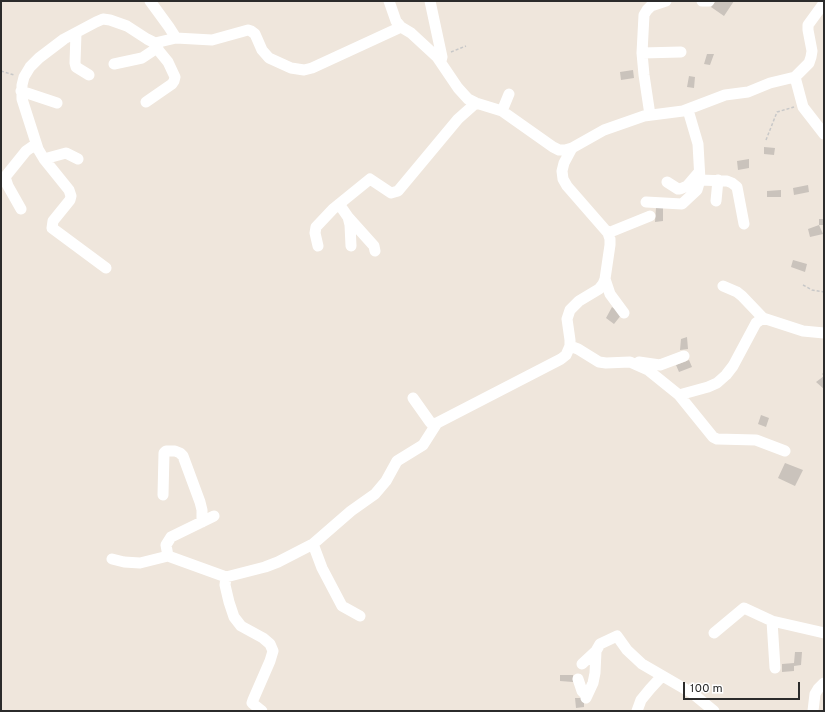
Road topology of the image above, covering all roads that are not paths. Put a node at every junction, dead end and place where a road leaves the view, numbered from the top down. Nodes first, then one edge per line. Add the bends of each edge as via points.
1 (150, 1) edge
2 (389, 1) edge
3 (430, 1) edge
4 (702, 1) edge
5 (709, 1) edge
6 (659, 2) edge
7 (824, 3) edge
8 (401, 27) junction
9 (76, 33) junction
10 (176, 38) junction
11 (156, 45) junction
12 (681, 52) dead end
13 (642, 53) junction
14 (441, 59) junction
15 (114, 64) dead end
16 (89, 75) dead end
17 (795, 77) junction
18 (21, 91) junction
19 (509, 94) dead end
20 (146, 102) dead end
21 (57, 103) dead end
22 (476, 103) junction
23 (688, 110) junction
24 (502, 111) junction
25 (650, 115) junction
26 (824, 134) edge
27 (36, 144) junction
28 (572, 148) junction
29 (44, 159) junction
30 (78, 159) dead end
31 (700, 176) junction
32 (3, 179) edge
33 (718, 180) junction
34 (667, 182) dead end
35 (646, 202) dead end
36 (716, 202) dead end
37 (339, 204) junction
38 (21, 209) dead end
39 (650, 216) dead end
40 (348, 217) junction
41 (744, 224) dead end
42 (608, 233) junction
43 (318, 246) dead end
44 (350, 246) dead end
45 (375, 251) dead end
46 (106, 268) dead end
47 (605, 279) junction
48 (723, 286) dead end
49 (624, 313) dead end
50 (763, 318) junction
51 (824, 333) edge
52 (570, 346) junction
53 (684, 356) dead end
54 (630, 362) junction
55 (679, 396) junction
56 (413, 398) dead end
57 (437, 423) junction
58 (785, 451) dead end
59 (163, 495) dead end
60 (214, 516) dead end
61 (202, 522) junction
62 (313, 544) junction
63 (168, 556) junction
64 (112, 559) dead end
65 (226, 577) junction
66 (360, 616) dead end
67 (772, 621) junction
68 (714, 633) dead end
69 (824, 633) edge
70 (596, 651) junction
71 (582, 664) dead end
72 (775, 668) dead end
73 (662, 676) junction
74 (578, 679) dead end
75 (824, 683) edge
76 (262, 711) edge
77 (637, 711) edge
78 (714, 711) edge
79 (813, 711) edge

1 - 10 street
2 - 8 street via 396,21
3 - 14 street
4 - 5 street
6 - 13 street via 651,6 644,15
7 - 17 street via 808,25 811,57
8 - 10 street via 304,70 291,68 269,58 252,31 212,40
8 - 14 street
9 - 11 street via 103,19 110,20 127,26
9 - 16 street via 76,67
9 - 18 street via 64,39 30,67 24,77
10 - 11 street
11 - 15 street via 142,58
11 - 20 street via 168,62 174,81
12 - 13 street
13 - 25 street
14 - 22 street via 458,88 468,99
17 - 23 street via 748,92 725,95
17 - 26 street via 806,112
18 - 21 street
18 - 27 street
19 - 24 street
22 - 24 street
22 - 37 street via 442,137 398,191 391,193 370,179
23 - 25 street
23 - 31 street via 698,144
24 - 28 street via 553,147 559,150
25 - 28 street via 604,130
27 - 29 street
27 - 32 street via 26,151
28 - 42 street via 564,163 563,179
29 - 30 street via 66,153
29 - 46 street via 71,196 53,221 52,228
31 - 33 street
31 - 34 street via 680,189
31 - 35 street via 697,190 682,204
32 - 38 street
33 - 36 street
33 - 41 street via 732,183 737,187
37 - 40 street
37 - 43 street via 316,227
39 - 42 street
40 - 44 street
40 - 45 street via 374,246
42 - 47 street via 610,246
47 - 49 street via 610,294
47 - 52 street via 599,289 579,301 570,310 567,319
48 - 50 street via 742,296
50 - 51 street via 803,331
50 - 55 street via 756,323 726,375 708,387
52 - 54 street via 599,362
52 - 57 street via 561,359
53 - 54 street via 660,365
54 - 55 street via 648,370
55 - 58 street via 713,437 756,440
56 - 57 street via 430,422
57 - 62 street via 424,445 397,461 381,488
59 - 61 street via 164,453 175,451 183,456 200,502
60 - 61 street
61 - 63 street via 171,537 166,545
62 - 65 street via 265,567
62 - 66 street via 322,568 342,606
63 - 64 street via 140,563
63 - 65 street
65 - 76 street via 228,602 234,617 241,626 270,644 273,651 252,700 252,703
67 - 68 street via 744,608
67 - 69 street
67 - 72 street
70 - 71 street
70 - 73 street via 600,644 617,636 634,658
70 - 74 street via 595,673 587,697
73 - 77 street via 641,700
73 - 78 street via 692,693
75 - 79 street via 815,694

